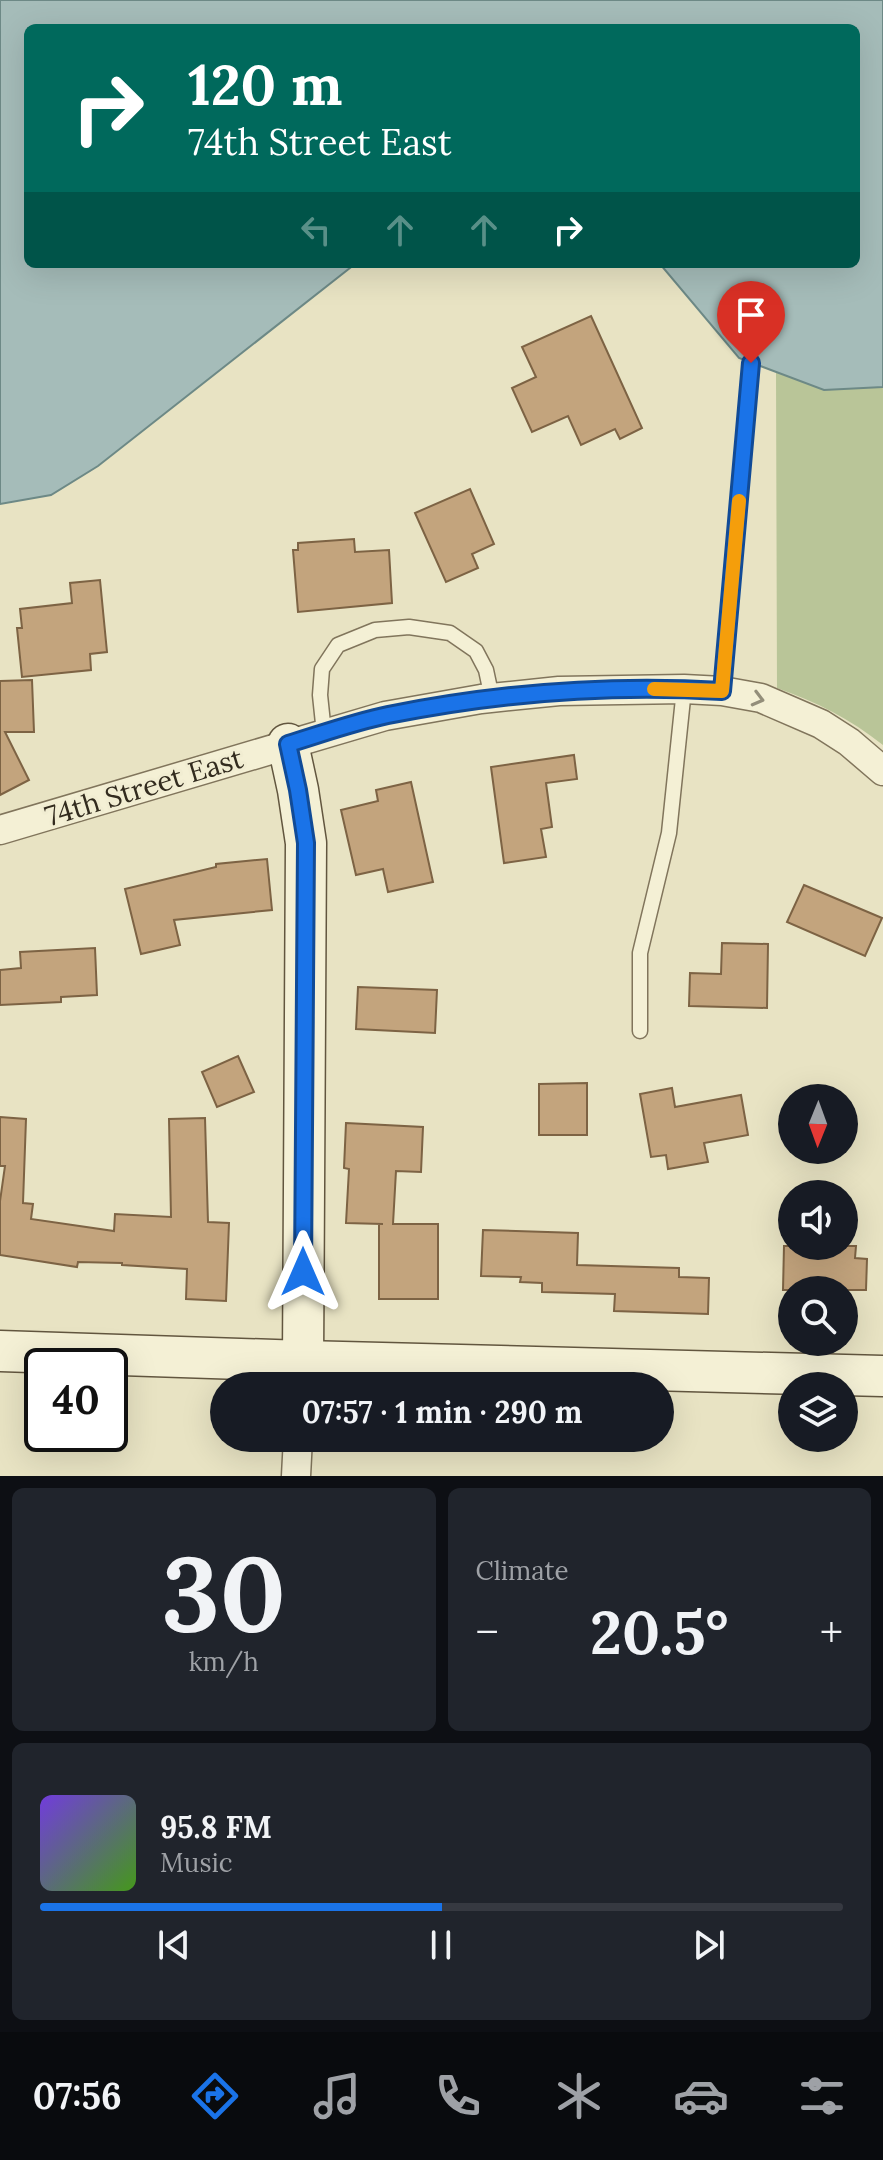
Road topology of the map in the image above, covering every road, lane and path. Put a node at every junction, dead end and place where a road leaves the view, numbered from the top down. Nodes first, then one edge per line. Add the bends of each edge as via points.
1 (751, 363) dead end
2 (684, 689) junction
3 (722, 691) junction
4 (492, 698) junction
5 (306, 738) junction
6 (883, 771) edge
7 (0, 830) edge
8 (640, 1031) dead end
9 (0, 1351) edge
10 (276, 1372) edge
11 (302, 1372) edge
12 (674, 1375) edge
13 (883, 1376) edge
14 (297, 1452) edge
15 (296, 1476) edge

1 - 3 lane
2 - 3 street, 74th Street East
2 - 4 street, 74th Street East
2 - 8 lane via 669,833 640,953
3 -> 6 street, 74th Street East via 761,698 821,724
4 - 5 street, 74th Street East via 385,716
4 - 5 lane via 476,651 450,633 409,627 375,630 338,645 322,669
5 - 7 street, 74th Street East
5 - 11 street via 298,790 306,843
9 - 10 street
12 - 13 street
14 - 15 street

